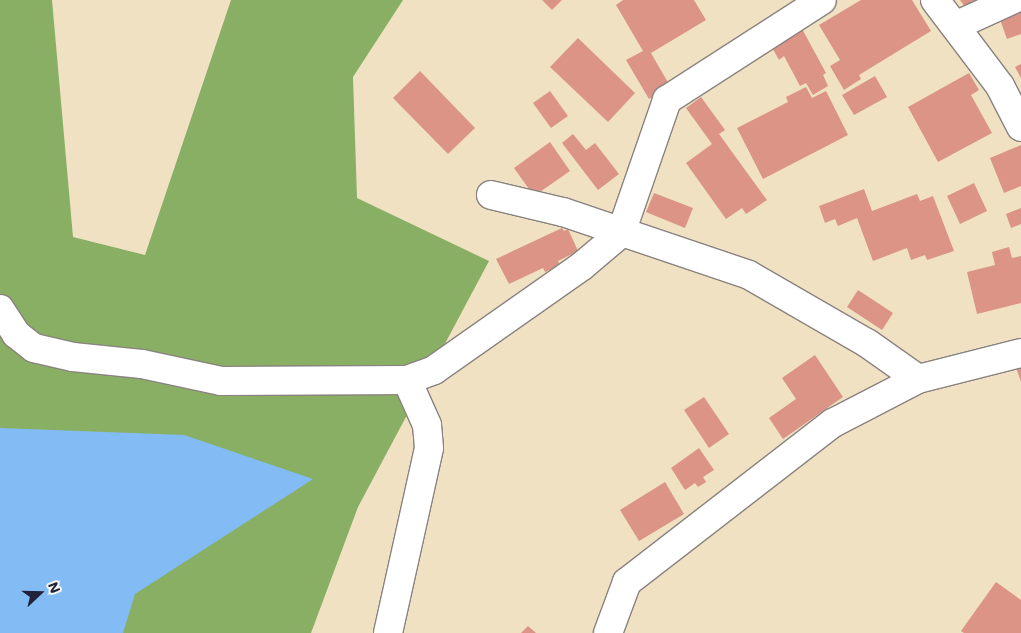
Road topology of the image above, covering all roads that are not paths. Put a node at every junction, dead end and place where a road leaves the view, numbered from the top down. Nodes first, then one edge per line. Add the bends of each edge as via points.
1 (822, 0) edge
2 (935, 0) edge
3 (1012, 0) edge
4 (955, 26) junction
5 (1021, 127) edge
6 (491, 195) dead end
7 (621, 233) junction
8 (0, 309) edge
9 (1021, 352) edge
10 (918, 379) junction
11 (407, 380) junction
12 (388, 633) edge
13 (608, 633) edge

1 - 7 street via 667,100
2 - 4 street
3 - 4 street
4 - 5 street via 1000,86
6 - 7 street via 563,212
7 - 10 street via 749,275 867,343
7 - 11 street via 582,266 434,370
8 - 11 street via 16,334 34,348 73,357 142,364 221,381
9 - 10 street
10 - 13 street via 833,423 627,582
11 - 12 street via 427,424 429,448

